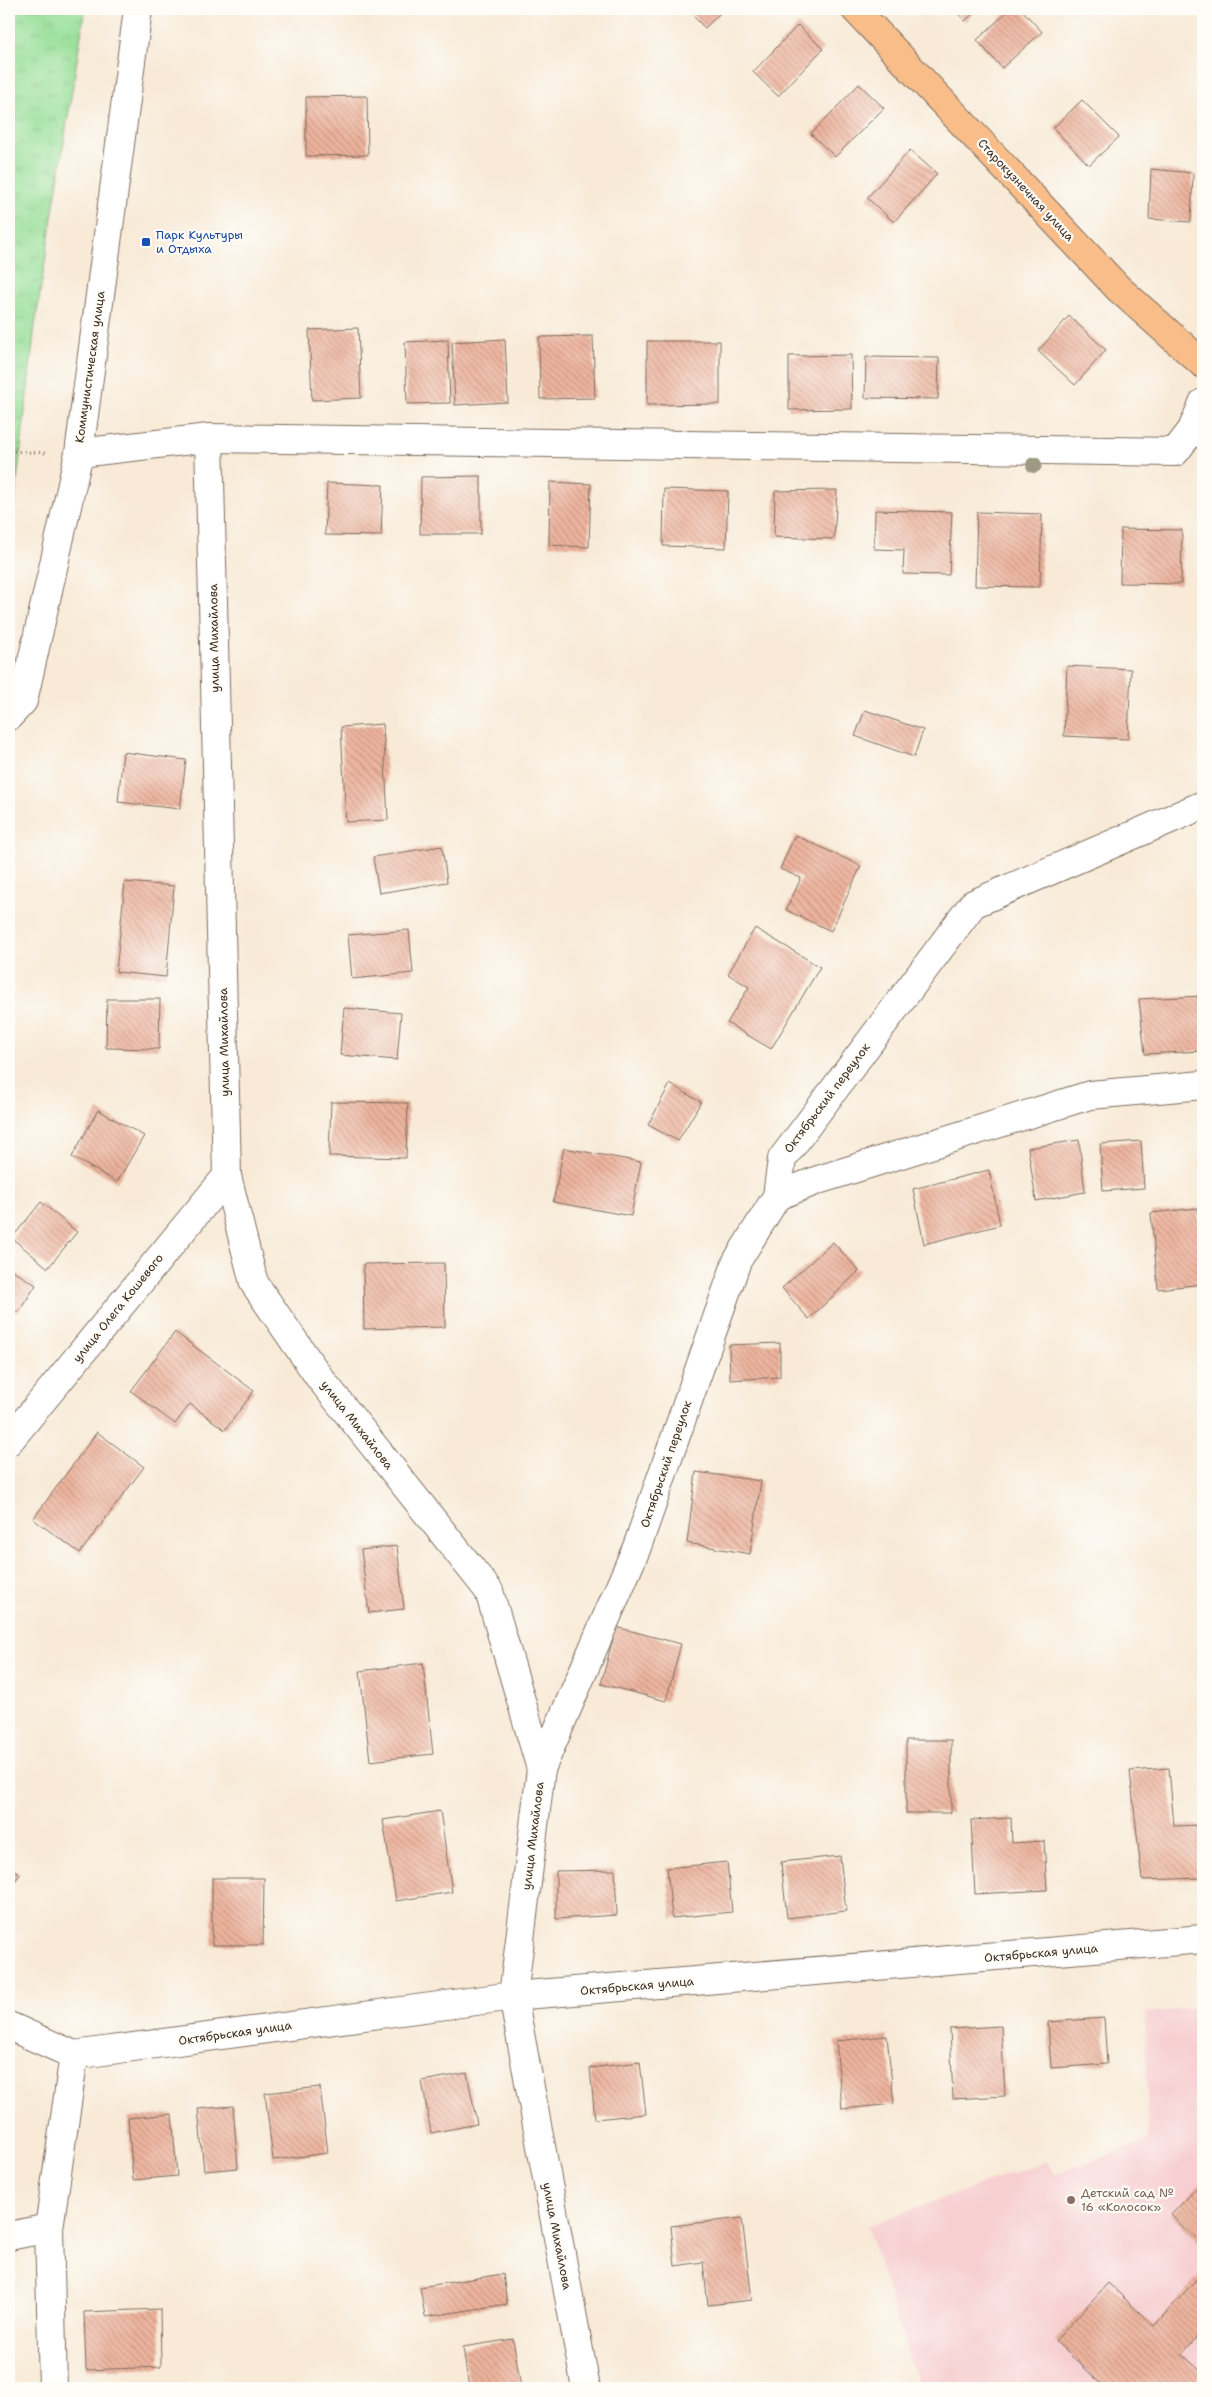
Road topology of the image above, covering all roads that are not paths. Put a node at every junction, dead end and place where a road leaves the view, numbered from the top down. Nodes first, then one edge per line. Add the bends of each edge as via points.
1 (138, 9) edge
2 (855, 9) edge
3 (1203, 364) edge
4 (1203, 403) edge
5 (209, 438) junction
6 (79, 453) junction
7 (9, 716) edge
8 (1203, 805) edge
9 (1203, 1085) edge
10 (227, 1176) junction
11 (777, 1196) junction
12 (9, 1441) edge
13 (541, 1769) junction
14 (1203, 1939) edge
15 (513, 1996) junction
16 (9, 2026) edge
17 (74, 2055) junction
18 (49, 2228) junction
19 (9, 2236) edge
20 (53, 2388) edge
21 (586, 2388) edge

1 - 6 street, Коммунистическая улица
2 - 3 main road, Старокузнечная улица via 1118,288
4 - 5 street via 1192,430 1175,452
5 - 6 street
5 - 10 street, улица Михайлова
6 - 7 street, Коммунистическая улица via 22,700
8 - 11 street, Октябрьский переулок via 973,904 782,1159
9 - 11 street via 1090,1095 818,1180
10 - 12 street, улица Олега Кошевого
10 - 13 street, улица Михайлова via 254,1283 319,1377 489,1591
11 - 13 street, Октябрьский переулок via 738,1261 636,1547
13 - 15 street, улица Михайлова
14 - 15 street, Октябрьская улица
15 - 17 street, Октябрьская улица
15 - 21 street, улица Михайлова
16 - 17 street
17 - 18 street
18 - 19 street
18 - 20 street

